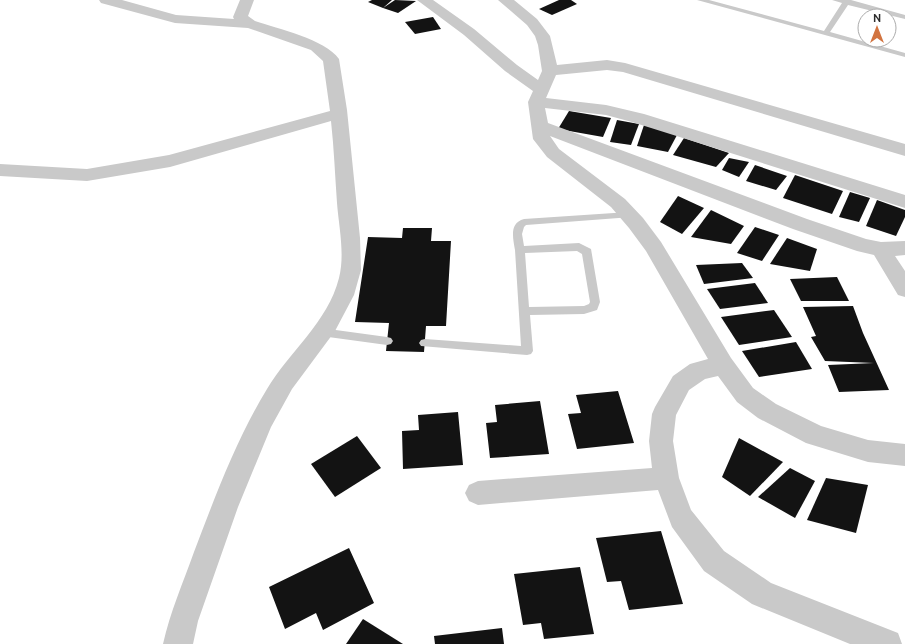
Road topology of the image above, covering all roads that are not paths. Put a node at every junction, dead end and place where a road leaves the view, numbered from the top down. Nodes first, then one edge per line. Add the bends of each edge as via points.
1 (106, 0) edge
2 (247, 0) edge
3 (424, 0) edge
4 (505, 0) edge
5 (702, 0) edge
6 (836, 0) edge
7 (847, 1) edge
8 (905, 17) edge
9 (250, 24) junction
10 (826, 33) junction
11 (905, 55) edge
12 (542, 88) junction
13 (338, 114) junction
14 (540, 126) junction
15 (905, 150) edge
16 (0, 170) edge
17 (905, 202) edge
18 (629, 216) junction
19 (905, 248) edge
20 (520, 250) junction
21 (881, 250) junction
22 (905, 289) edge
23 (526, 311) junction
24 (321, 332) junction
25 (387, 341) dead end
26 (425, 343) dead end
27 (723, 365) junction
28 (905, 455) edge
29 (666, 478) junction
30 (478, 494) dead end
31 (178, 644) edge
32 (887, 644) edge

1 - 9 street via 175,19
2 - 9 street via 240,17
3 - 12 street via 469,32 511,68
4 - 12 street via 535,23 540,30 548,56
5 - 10 lane
6 - 7 lane
7 - 8 lane
7 - 10 lane
9 - 13 street via 316,47 331,59
10 - 11 lane
12 - 14 street
12 - 15 street via 607,66 625,68
12 - 17 street
13 - 16 street via 170,161 86,176
13 - 24 street via 351,262 342,302
14 - 18 street via 542,139 553,153 618,203
14 - 21 street via 800,224
18 - 20 lane via 524,222 517,229
18 - 27 street via 654,247
19 - 21 street
20 - 23 lane
20 - 23 lane via 584,249 588,255 595,302 593,306 584,310
21 - 22 street
23 - 26 lane via 527,351
24 - 25 lane
24 - 31 street via 276,395 247,450 184,621
27 - 28 street via 745,395 767,411 815,435 868,450
27 - 29 street via 698,371 681,383 664,414 661,441
29 - 30 street
29 - 32 street via 681,518 714,561 762,594

